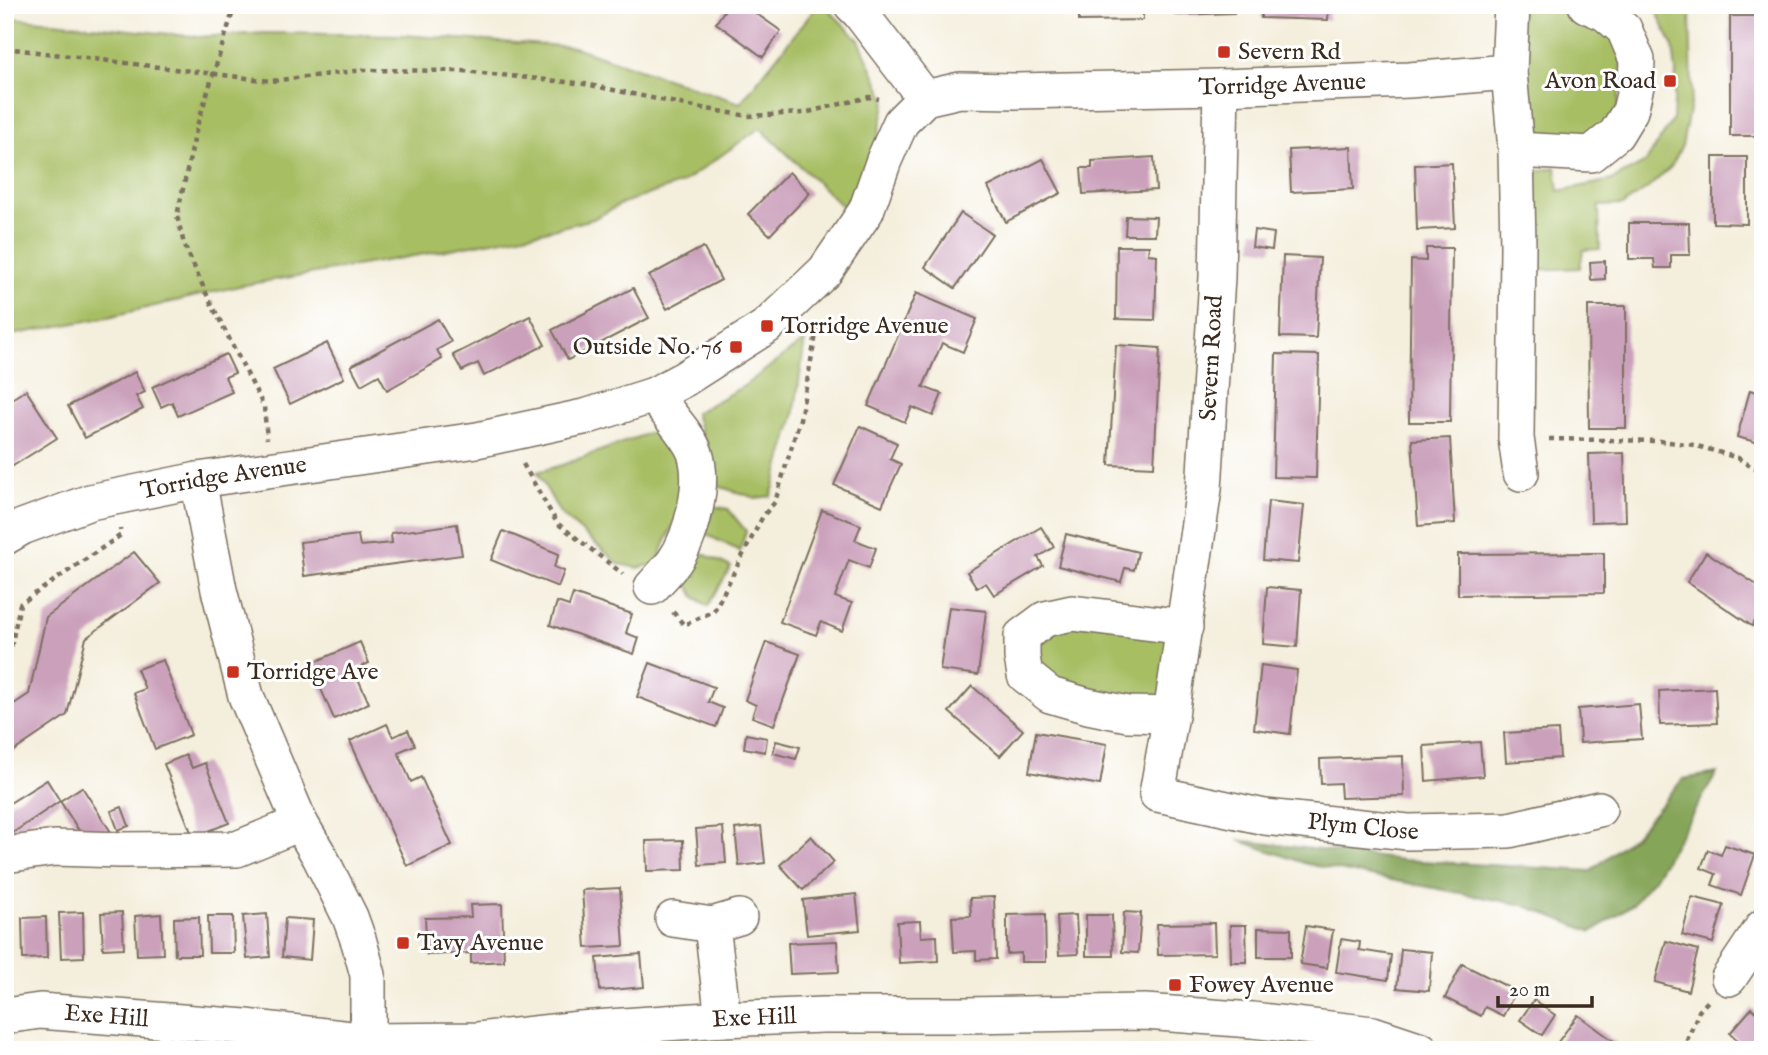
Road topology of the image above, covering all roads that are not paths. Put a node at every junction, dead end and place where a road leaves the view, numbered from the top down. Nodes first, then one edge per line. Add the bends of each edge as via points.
1 (852, 5) edge
2 (1512, 5) edge
3 (1587, 5) edge
4 (1509, 72) junction
5 (1221, 87) junction
6 (925, 98) junction
7 (1516, 150) junction
8 (654, 395) junction
9 (1521, 473) dead end
10 (198, 480) junction
11 (5, 537) edge
12 (652, 587) dead end
13 (1185, 627) junction
14 (1171, 715) junction
15 (1157, 794) joint
16 (300, 822) junction
17 (1583, 824) dead end
18 (5, 855) edge
19 (673, 919) dead end
20 (1763, 927) edge
21 (1729, 978) road end
22 (5, 1016) edge
23 (723, 1019) junction
24 (580, 1040) edge
25 (368, 1041) junction
26 (1421, 1050) edge

1 - 6 street
2 - 4 street
3 - 7 street via 1624,29 1637,60 1630,111 1615,134 1591,154
4 - 5 street, Torridge Avenue
4 - 7 street
5 - 6 street, Torridge Avenue via 960,90
5 - 13 street, Severn Road via 1217,277 1204,489
6 - 8 street, Torridge Avenue via 901,122 866,212 825,271 767,326
7 - 9 street via 1516,438
8 - 10 street, Torridge Avenue via 588,416 477,440
8 - 12 street via 695,452 698,477 689,533
10 - 11 street, Torridge Avenue via 90,502
10 - 16 street via 246,696
13 - 14 street, Severn Road
13 - 14 street via 1072,613 1045,619 1022,636 1025,675 1050,695 1128,714
14 - 15 street, Severn Road
15 - 17 street, Plym Close via 1265,817 1408,832
16 - 18 street via 237,849 55,848
16 - 25 street via 359,942 368,975
19 - 23 street via 726,921
20 - 21 street
22 - 25 street, Exe Hill via 40,1011
23 - 24 street, Exe Hill
23 - 26 street, Exe Hill via 1145,1012 1373,1034
24 - 25 street, Exe Hill

